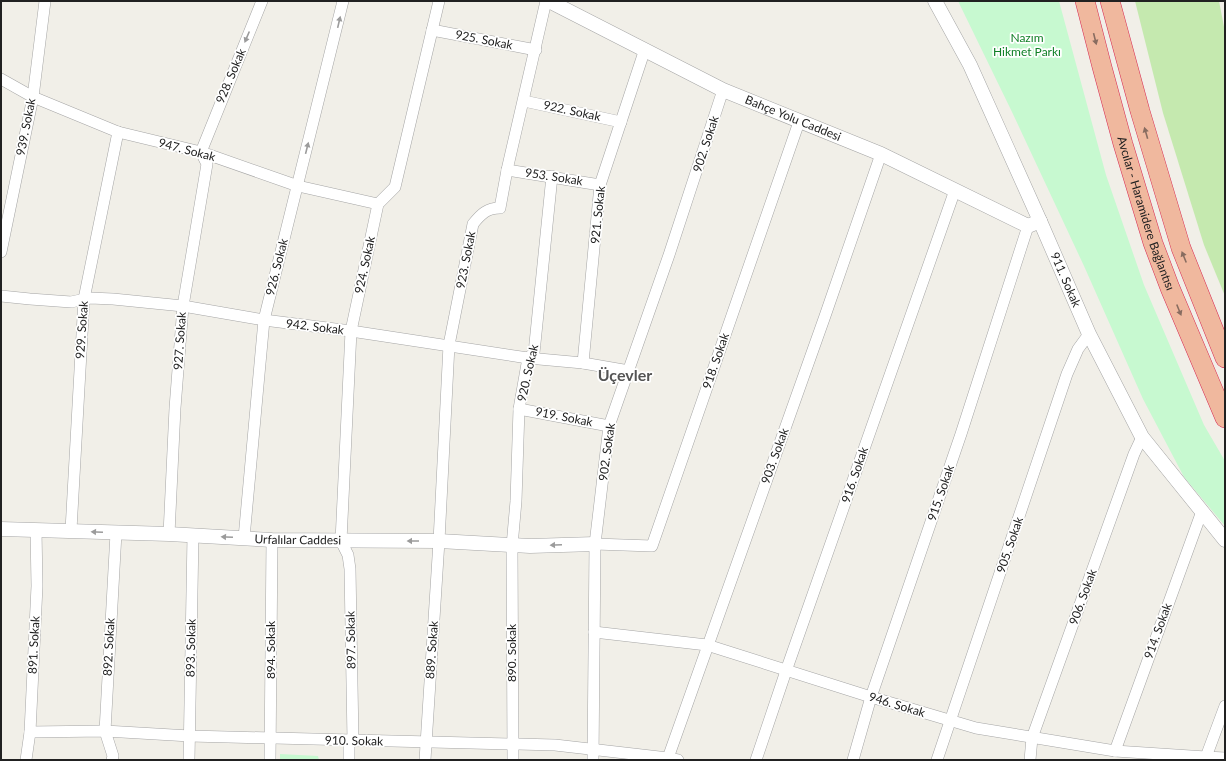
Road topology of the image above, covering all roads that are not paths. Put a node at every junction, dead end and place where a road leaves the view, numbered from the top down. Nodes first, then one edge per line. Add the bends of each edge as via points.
1 (45, 1) edge
2 (262, 1) edge
3 (343, 1) edge
4 (439, 1) edge
5 (546, 1) edge
6 (550, 1) edge
7 (935, 1) edge
8 (1085, 1) edge
9 (1110, 1) edge
10 (432, 30) junction
11 (536, 50) junction
12 (645, 50) junction
13 (1, 79) edge
14 (724, 90) junction
15 (33, 97) junction
16 (524, 101) junction
17 (621, 122) junction
18 (799, 122) junction
19 (118, 132) junction
20 (201, 152) junction
21 (881, 154) junction
22 (507, 170) junction
23 (552, 176) junction
24 (600, 185) junction
25 (298, 186) junction
26 (955, 190) junction
27 (378, 204) junction
28 (1034, 224) junction
29 (1, 252) edge
30 (1, 296) edge
31 (84, 299) junction
32 (183, 306) junction
33 (264, 320) junction
34 (351, 331) junction
35 (1089, 334) junction
36 (449, 345) junction
37 (528, 358) junction
38 (1225, 358) edge
39 (583, 363) junction
40 (629, 371) junction
41 (519, 409) junction
42 (1225, 418) edge
43 (609, 426) junction
44 (1142, 437) junction
45 (1202, 511) junction
46 (1, 529) edge
47 (36, 530) junction
48 (71, 530) junction
49 (116, 533) junction
50 (169, 534) junction
51 (194, 535) junction
52 (244, 538) junction
53 (272, 540) junction
54 (1225, 540) edge
55 (341, 541) junction
56 (439, 541) junction
57 (596, 544) junction
58 (512, 546) junction
59 (594, 632) junction
60 (707, 645) junction
61 (786, 671) junction
62 (870, 697) junction
63 (1225, 706) edge
64 (950, 721) junction
65 (105, 731) junction
66 (30, 732) junction
67 (190, 736) junction
68 (270, 738) junction
69 (1032, 738) junction
70 (351, 741) junction
71 (426, 742) junction
72 (512, 744) junction
73 (1115, 751) junction
74 (593, 755) edge
75 (1206, 757) junction
76 (1225, 758) edge
77 (673, 759) edge
78 (26, 760) edge
79 (112, 760) edge
80 (189, 760) edge
81 (270, 760) edge
82 (349, 760) edge
83 (425, 760) edge
84 (513, 760) edge
85 (756, 760) edge
86 (853, 760) edge
87 (937, 760) edge
88 (1030, 760) edge

1 - 15 street, 939. Sokak
2 -> 20 street, 928. Sokak
25 -> 3 street, 926. Sokak
4 - 10 street
5 - 11 street, 923. Sokak
6 - 12 street, Bahçe Yolu Caddesi
7 - 28 street, 911. Sokak via 970,65
8 -> 42 highway, Avcılar - Haramidere Bağlantısı via 1121,137 1153,243
38 -> 9 highway, Avcılar - Haramidere Bağlantısı via 1181,248
10 - 11 street, 925. Sokak
10 - 27 street via 395,187
11 - 16 street, 923. Sokak
12 - 14 street, Bahçe Yolu Caddesi
12 - 17 street, 921. Sokak
13 - 15 street, 947. Sokak
14 - 18 street, Bahçe Yolu Caddesi
14 - 40 street, 902. Sokak
15 - 19 street, 947. Sokak
15 - 29 street, 939. Sokak
16 - 17 street, 922. Sokak
16 - 22 street, 923. Sokak
17 - 24 street, 921. Sokak
18 - 21 street, Bahçe Yolu Caddesi
18 - 57 street, 918. Sokak via 652,546
19 - 20 street, 947. Sokak
19 - 31 street, 929. Sokak
20 - 25 street, 947. Sokak
20 - 32 street, 927. Sokak via 207,164
21 - 26 street, Bahçe Yolu Caddesi
21 - 60 street, 903. Sokak
22 - 23 street, 953. Sokak
22 - 36 street, 923. Sokak via 500,208 491,208 481,214 473,224
23 - 24 street, 953. Sokak
23 - 37 street, 920. Sokak via 534,352
24 - 39 street, 921. Sokak
25 - 27 street, 947. Sokak
25 - 33 street, 926. Sokak
26 - 28 street, Bahçe Yolu Caddesi
26 - 61 street, 916. Sokak
27 - 34 street, 924. Sokak
28 - 35 street, 911. Sokak
28 - 62 street, 915. Sokak
30 - 31 street, 942. Sokak via 71,302
31 - 32 street, 942. Sokak via 113,298
31 - 48 street, 929. Sokak
32 - 33 street, 942. Sokak
32 - 50 street, 927. Sokak
33 - 34 street, 942. Sokak
33 - 52 street, 926. Sokak
34 - 36 street, 942. Sokak
34 - 55 street, 924. Sokak
35 - 44 street, 911. Sokak
35 - 64 street, 905. Sokak via 1078,349 1067,374
36 - 37 street, 942. Sokak
36 - 56 street, 923. Sokak
37 - 39 street, 942. Sokak
37 - 41 street, 920. Sokak
39 - 40 street, 942. Sokak
40 - 43 street, 902. Sokak
41 - 43 street, 919. Sokak
41 - 58 street, 920. Sokak
43 - 57 street, 902. Sokak
44 - 45 street, 911. Sokak
44 - 69 street, 906. Sokak
45 - 54 street, 911. Sokak
45 - 73 street, 914. Sokak
46 - 47 street, Urfalılar Caddesi
47 - 48 street, Urfalılar Caddesi
47 - 66 street, 891. Sokak via 37,586
49 -> 48 street, Urfalılar Caddesi
49 - 50 street, Urfalılar Caddesi
49 - 65 street, 892. Sokak
50 - 51 street, Urfalılar Caddesi
52 -> 51 street, Urfalılar Caddesi
51 - 67 street, 893. Sokak
52 - 53 street, Urfalılar Caddesi
53 - 55 street, Urfalılar Caddesi
53 - 68 street, 894. Sokak
56 -> 55 street, Urfalılar Caddesi
55 - 70 street, 897. Sokak via 348,555 350,569
56 - 58 street, Urfalılar Caddesi
56 - 71 street, 889. Sokak
57 -> 58 street, Urfalılar Caddesi
57 - 59 street, 902. Sokak
58 - 72 street, 890. Sokak
59 - 60 street, 946. Sokak
59 - 74 street, 902. Sokak
60 - 61 street, 946. Sokak
60 - 77 street, 903. Sokak
61 - 62 street, 946. Sokak
61 - 85 street, 916. Sokak
62 - 64 street, 946. Sokak
62 - 86 street, 915. Sokak
63 - 75 street
64 - 69 street, 946. Sokak
64 - 87 street, 905. Sokak
65 - 66 street, 910. Sokak
65 - 67 street, 910. Sokak
65 - 79 street, 892. Sokak
66 - 78 street, 891. Sokak
67 - 68 street, 910. Sokak
67 - 80 street, 893. Sokak
68 - 70 street, 910. Sokak
68 - 81 street, 894. Sokak
69 - 73 street, 946. Sokak
69 - 88 street, 906. Sokak
70 - 71 street, 910. Sokak
70 - 82 street, 897. Sokak
71 - 72 street, 910. Sokak
71 - 83 street, 889. Sokak
72 - 74 street, 910. Sokak via 555,745
72 - 84 street, 890. Sokak
73 - 75 street, 946. Sokak
74 - 77 street, 910. Sokak
75 - 76 street, 946. Sokak

